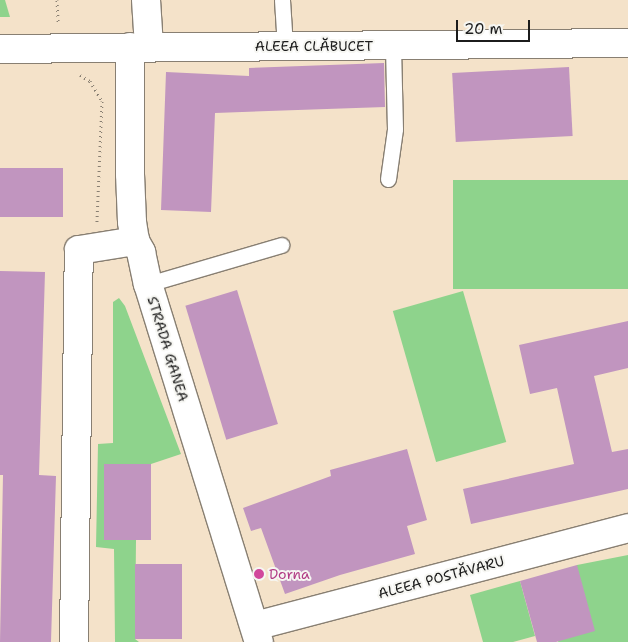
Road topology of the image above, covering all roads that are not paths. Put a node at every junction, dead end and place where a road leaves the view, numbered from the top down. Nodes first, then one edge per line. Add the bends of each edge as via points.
1 (146, 0) edge
2 (282, 0) edge
3 (628, 43) edge
4 (393, 45) junction
5 (285, 46) junction
6 (139, 47) junction
7 (0, 49) edge
8 (388, 180) dead end
9 (135, 241) junction
10 (281, 244) dead end
11 (148, 284) junction
12 (628, 528) edge
13 (257, 634) edge
14 (74, 642) edge

1 - 6 street, STRADA GANEA
2 - 5 lane
3 - 4 street, ALEEA CLĂBUCET
4 - 5 street, ALEEA CLĂBUCET
4 - 8 lane via 395,129
5 - 6 street, ALEEA CLĂBUCET
6 - 7 street, ALEEA CLĂBUCET
6 - 9 street, STRADA GANEA via 130,174
9 - 11 street, STRADA GANEA via 141,252
9 - 14 street via 79,250
10 - 11 lane
11 - 13 street, STRADA GANEA
12 - 13 street, ALEEA POSTĂVARU

